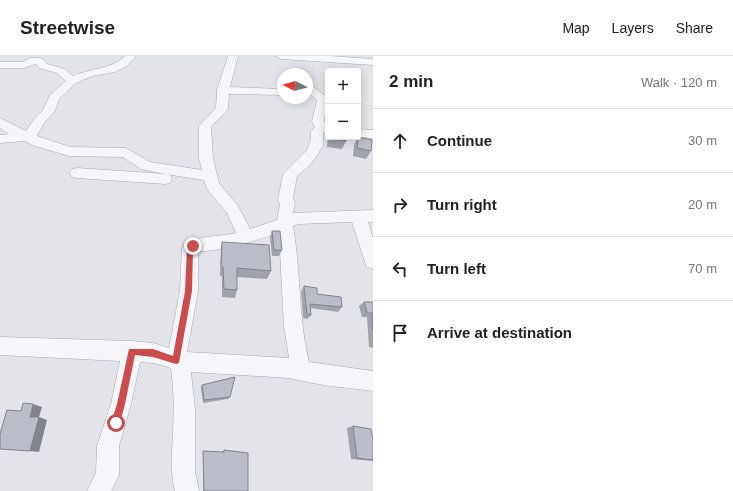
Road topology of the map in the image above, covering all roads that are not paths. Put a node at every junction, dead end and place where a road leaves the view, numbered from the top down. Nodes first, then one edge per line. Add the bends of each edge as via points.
1 (131, 56) edge
2 (232, 56) edge
3 (281, 56) edge
4 (371, 56) edge
5 (373, 59) edge
6 (313, 61) edge
7 (373, 62) edge
8 (0, 65) edge
9 (72, 81) junction
10 (223, 90) junction
11 (277, 92) edge
12 (313, 92) edge
13 (0, 122) edge
14 (325, 128) edge
15 (361, 133) edge
16 (373, 134) edge
17 (26, 136) junction
18 (0, 139) edge
19 (77, 173) dead end
20 (210, 179) junction
21 (365, 216) edge
22 (284, 223) junction
23 (245, 235) junction
24 (373, 262) edge
25 (0, 346) edge
26 (132, 351) junction
27 (177, 361) junction
28 (301, 370) junction
29 (373, 381) edge
30 (99, 491) edge
31 (187, 491) edge

1 - 9 street via 111,70 89,74
2 - 10 street
3 - 6 street
4 - 5 street
6 - 7 street
8 - 9 street via 24,65 30,61 38,61 43,66 61,71
9 - 17 street via 54,97 49,111 34,131
10 - 11 street
10 - 20 street via 222,109 204,126
12 - 14 street via 323,99 318,121
13 - 17 street
14 - 22 street via 317,132 319,141 308,160 290,174
15 - 16 street
17 - 18 street
17 - 20 street via 37,142 69,151 126,153 146,166
19 - 20 street
20 - 23 street via 233,210
21 - 22 street via 297,218
21 - 24 street
22 - 23 street
22 - 28 street via 293,331
23 - 27 street via 230,241 190,248 189,291
25 - 26 street
26 - 27 street via 153,353
26 - 30 street via 121,404 108,446 107,475
27 - 28 street
27 - 31 street via 183,386 183,478
28 - 29 street

